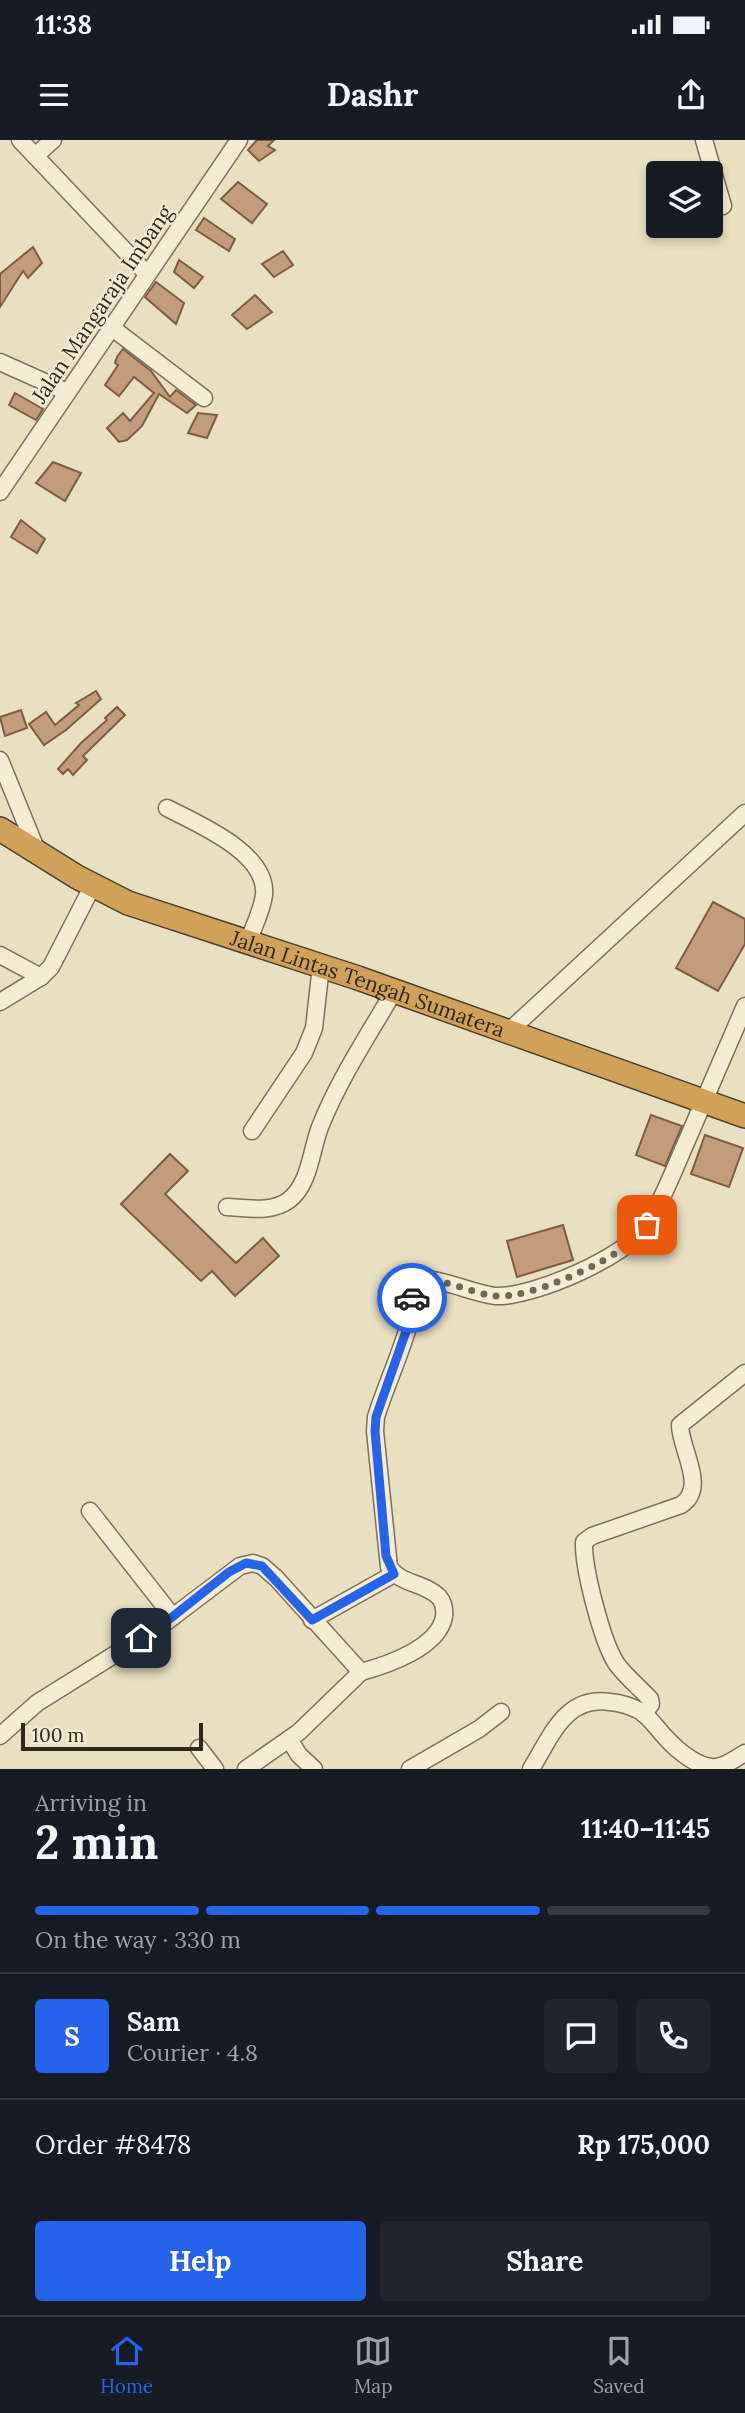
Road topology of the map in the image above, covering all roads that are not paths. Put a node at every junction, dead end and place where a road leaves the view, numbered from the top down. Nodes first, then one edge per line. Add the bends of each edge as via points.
1 (19, 140) edge
2 (53, 140) edge
3 (239, 140) edge
4 (704, 140) edge
5 (35, 156) junction
6 (710, 161) edge
7 (147, 274) junction
8 (111, 327) junction
9 (0, 362) edge
10 (66, 392) junction
11 (204, 398) dead end
12 (0, 492) edge
13 (0, 760) edge
14 (167, 808) dead end
15 (745, 813) edge
16 (0, 829) edge
17 (37, 850) junction
18 (93, 885) junction
19 (248, 942) junction
20 (0, 955) edge
21 (321, 966) junction
22 (41, 977) junction
23 (0, 984) edge
24 (394, 991) junction
25 (16, 992) junction
26 (0, 1002) edge
27 (745, 1006) edge
28 (508, 1032) junction
29 (704, 1102) junction
30 (745, 1116) edge
31 (252, 1131) dead end
32 (228, 1207) dead end
33 (745, 1373) edge
34 (90, 1511) dead end
35 (394, 1574) junction
36 (173, 1616) junction
37 (312, 1620) junction
38 (361, 1672) junction
39 (501, 1713) dead end
40 (644, 1714) junction
41 (0, 1737) edge
42 (289, 1739) junction
43 (199, 1748) dead end
44 (745, 1753) edge
45 (215, 1769) edge
46 (246, 1769) edge
47 (314, 1769) edge
48 (410, 1769) edge
49 (531, 1769) edge

1 - 5 street
2 - 5 street
3 - 7 street, Jalan Mangaraja Imbang
4 - 6 street
5 - 7 street
7 - 8 street, Jalan Mangaraja Imbang
8 - 10 street, Jalan Mangaraja Imbang
8 - 11 street
9 - 10 street
10 - 12 street, Jalan Mangaraja Imbang
13 - 17 street
14 - 19 street via 220,836 260,873 264,898
15 - 28 street
16 - 17 highway, Jalan Lintas Tengah Sumatera
17 - 18 highway, Jalan Lintas Tengah Sumatera
18 - 19 highway, Jalan Lintas Tengah Sumatera via 128,903
18 - 22 street via 51,967
19 - 21 highway, Jalan Lintas Tengah Sumatera
20 - 22 street
21 - 24 highway, Jalan Lintas Tengah Sumatera
21 - 31 street via 314,1028 304,1053
22 - 25 street
23 - 25 street
24 - 28 highway, Jalan Lintas Tengah Sumatera
24 - 32 street via 338,1085 300,1190 281,1206
25 - 26 street
27 - 29 street
28 - 29 highway, Jalan Lintas Tengah Sumatera
29 - 30 highway, Jalan Lintas Tengah Sumatera
29 - 35 street via 647,1225 628,1245 561,1281 514,1295 496,1297 430,1279 414,1282 411,1317 375,1431 386,1556
33 - 40 street via 680,1425 693,1486 688,1500 593,1536 584,1544 594,1597 616,1663 651,1701
34 - 36 street
35 - 37 street
35 - 38 street via 437,1595 444,1606 442,1625 417,1649
36 - 37 street via 229,1572 253,1563 276,1578
36 - 41 street via 37,1703
37 - 38 street
38 - 42 street
39 - 48 street
40 - 44 street via 679,1750 708,1766 717,1767
40 - 49 street via 623,1704 583,1703 555,1730
42 - 46 street
42 - 47 street
43 - 45 street

